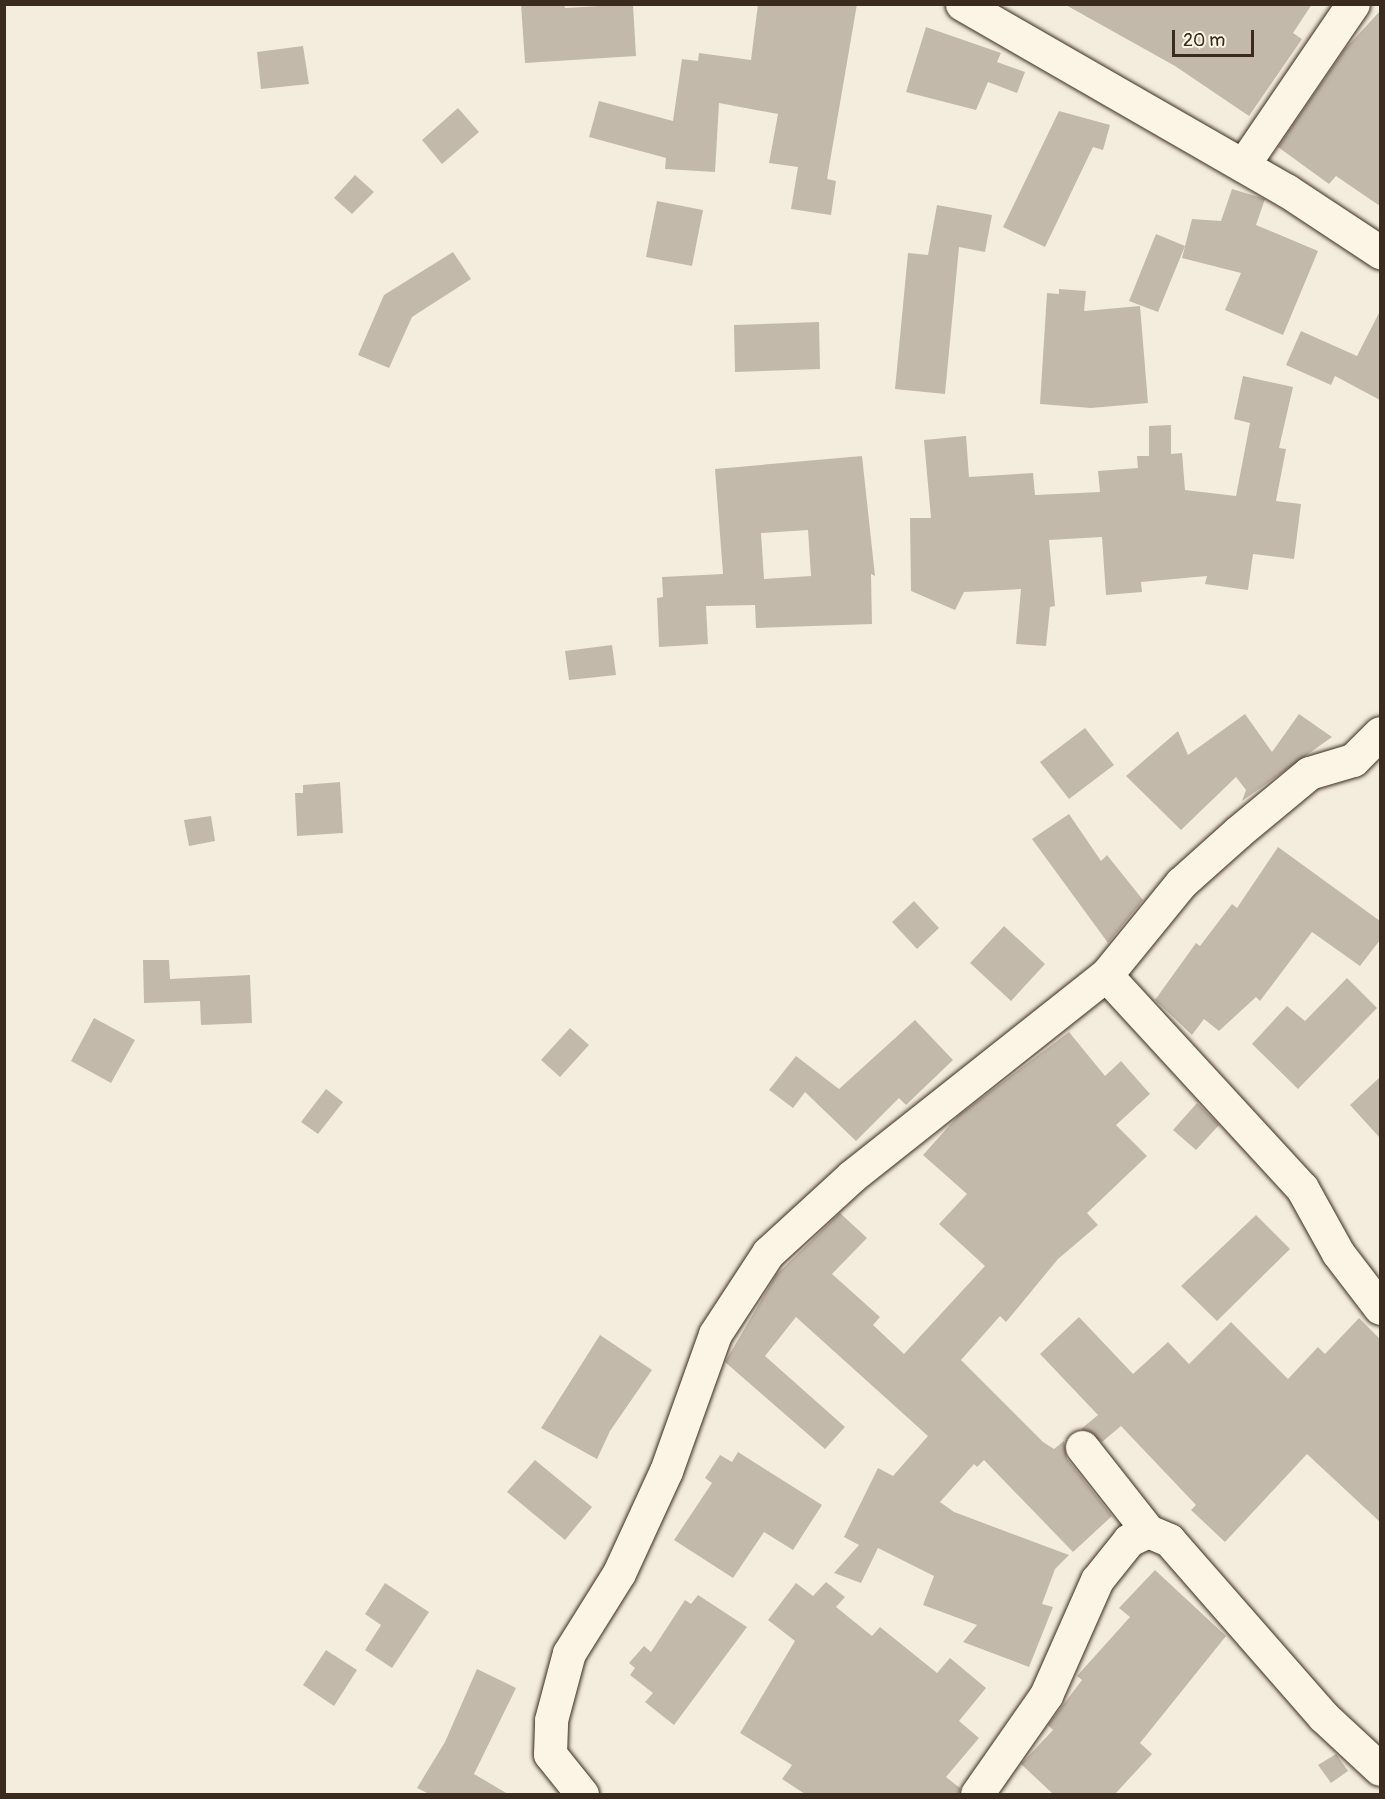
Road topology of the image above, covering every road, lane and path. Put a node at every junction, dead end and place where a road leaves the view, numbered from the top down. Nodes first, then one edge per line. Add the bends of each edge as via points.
1 (962, 4) edge
2 (1353, 4) edge
3 (1243, 165) junction
4 (1380, 252) edge
5 (1380, 734) edge
6 (1106, 975) junction
7 (1380, 1308) edge
8 (1082, 1447) dead end
9 (1148, 1531) junction
10 (1380, 1769) edge
11 (582, 1794) edge
12 (977, 1794) edge

1 - 3 street
2 - 3 street
3 - 4 street
5 - 6 street via 1353,759 1309,773 1230,839 1181,883
6 - 7 street via 1302,1188 1338,1253
6 - 11 street via 852,1176 768,1253 715,1334 666,1471 620,1573 569,1653 551,1720 550,1754
8 - 9 street
9 - 10 street via 1169,1540 1324,1717
9 - 12 street via 1130,1540 1097,1580 1046,1695

